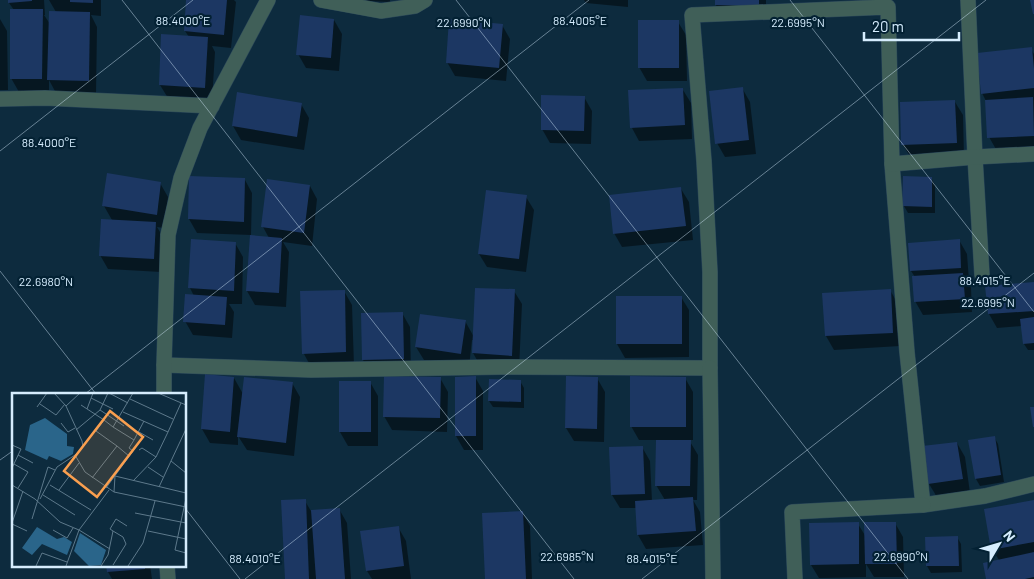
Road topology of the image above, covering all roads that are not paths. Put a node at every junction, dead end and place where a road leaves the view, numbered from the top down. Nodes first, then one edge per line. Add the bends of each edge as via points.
1 (268, 0) edge
2 (321, 0) edge
3 (425, 0) edge
4 (968, 0) edge
5 (889, 3) edge
6 (692, 8) edge
7 (0, 99) edge
8 (212, 106) junction
9 (1034, 154) edge
10 (975, 157) junction
11 (892, 164) junction
12 (982, 275) dead end
13 (164, 366) junction
14 (710, 368) junction
15 (164, 393) edge
16 (1034, 484) edge
17 (923, 505) junction
18 (167, 566) edge
19 (168, 579) edge
20 (714, 579) edge
21 (795, 579) edge

1 - 8 street
2 - 3 street via 381,11 415,6
4 - 10 street
5 - 6 street
5 - 11 street
6 - 14 street via 710,272
7 - 8 street
8 - 13 street via 181,178 168,235
9 - 10 street
10 - 11 street
10 - 12 street
11 - 17 street
13 - 14 street via 311,370 502,366
13 - 15 street
14 - 20 street
16 - 17 street via 985,496
17 - 21 street via 792,512
18 - 19 street

